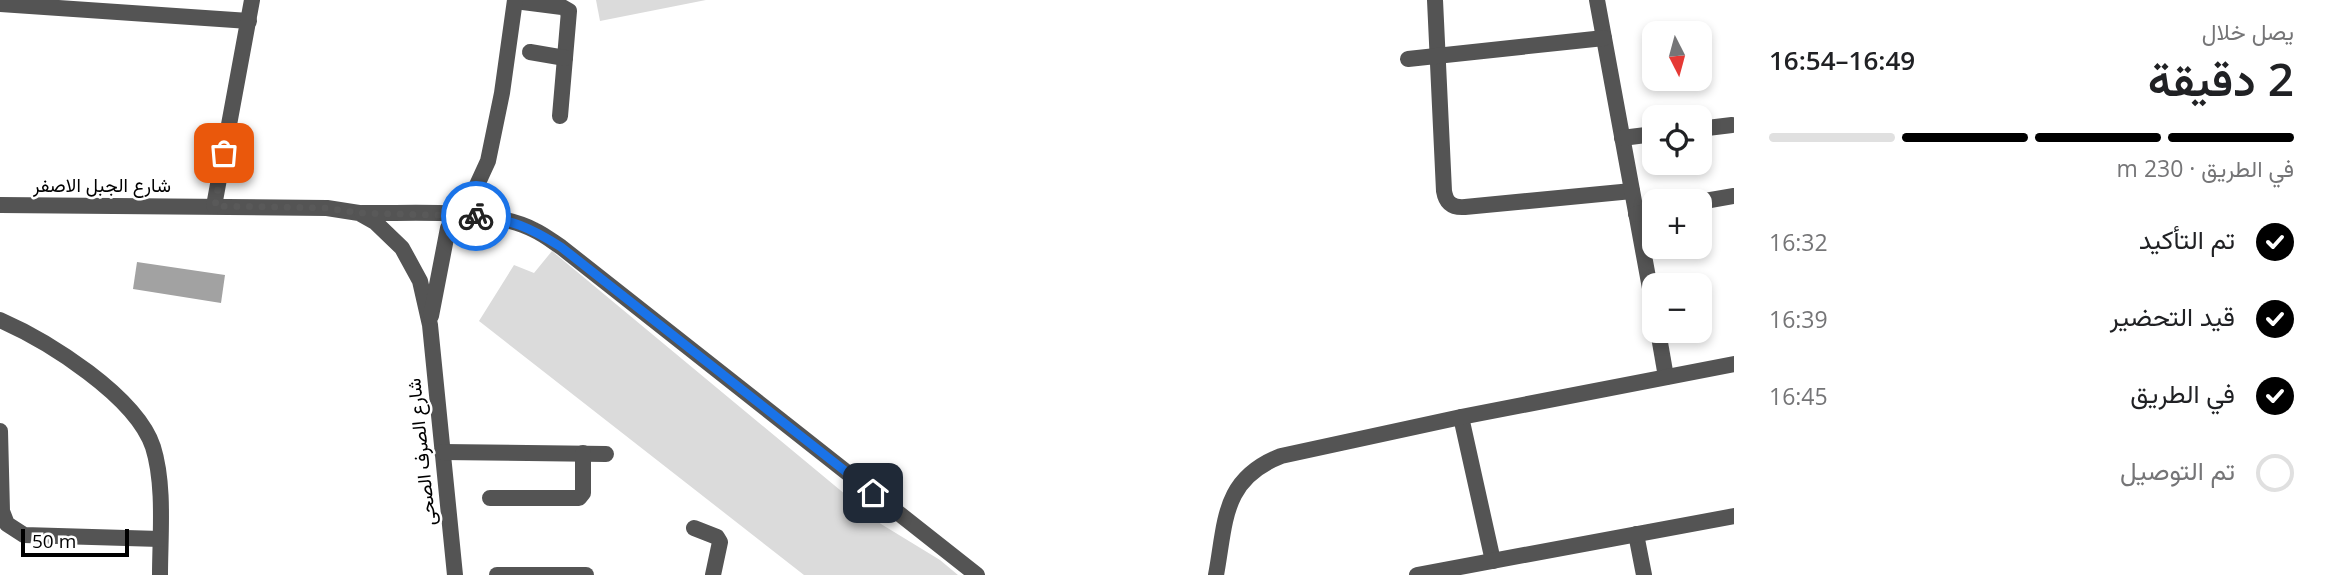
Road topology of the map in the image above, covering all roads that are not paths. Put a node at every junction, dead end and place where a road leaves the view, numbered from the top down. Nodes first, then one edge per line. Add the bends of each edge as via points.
1 (252, 0) edge
2 (515, 0) edge
3 (1435, 0) edge
4 (1597, 0) edge
5 (0, 4) edge
6 (249, 21) junction
7 (1604, 38) junction
8 (530, 52) dead end
9 (1438, 55) junction
10 (565, 58) junction
11 (1408, 59) dead end
12 (560, 117) dead end
13 (1732, 125) edge
14 (1712, 127) edge
15 (1642, 136) edge
16 (1622, 138) junction
17 (1632, 191) junction
18 (1734, 196) edge
19 (1712, 200) edge
20 (0, 205) edge
21 (215, 206) junction
22 (359, 213) junction
23 (1642, 213) edge
24 (1636, 214) junction
25 (459, 215) junction
26 (1647, 273) edge
27 (0, 320) edge
28 (430, 325) junction
29 (1660, 343) edge
30 (1734, 364) edge
31 (1666, 377) junction
32 (1461, 417) junction
33 (0, 432) edge
34 (442, 452) junction
35 (583, 453) junction
36 (606, 454) dead end
37 (490, 498) dead end
38 (1734, 516) edge
39 (694, 528) dead end
40 (1636, 534) junction
41 (160, 539) junction
42 (1493, 561) junction
43 (716, 574) edge
44 (160, 575) edge
45 (455, 575) edge
46 (497, 575) edge
47 (586, 575) edge
48 (977, 575) edge
49 (1216, 575) edge
50 (1417, 575) edge
51 (1644, 575) edge

1 - 6 street
2 - 10 street via 569,11
2 - 25 street via 488,161
3 - 9 street
4 - 7 street
5 - 6 street
6 - 21 street
7 - 9 street
7 - 16 street
8 - 10 street
9 - 11 street
9 - 17 street via 1444,191 1450,205 1457,208
10 - 12 street
13 - 14 street
15 - 16 street
16 - 17 street
17 - 24 street
18 - 19 street
20 - 21 street, شارع الجبل الاصفر
21 - 22 street, شارع الجبل الاصفر
22 - 25 street
22 - 28 street, شارع الجبل الاصفر via 390,234 407,256 420,281
23 - 24 street
24 - 26 street
25 - 28 street via 448,228
25 - 48 street via 505,219 561,247
27 - 41 street via 88,372 126,404 141,424 158,470
28 - 34 street, شارع الصرف الصحى
29 - 31 street
30 - 31 street
31 - 32 street
32 - 42 street
32 - 49 street via 1261,464 1233,494
33 - 41 street via 2,512 12,529 24,535
34 - 35 street
34 - 45 street, شارع الصرف الصحى
35 - 36 street
35 - 37 street via 579,498
38 - 40 street
39 - 43 street via 720,542
40 - 42 street
40 - 51 street
41 - 44 street
42 - 50 street
46 - 47 street

